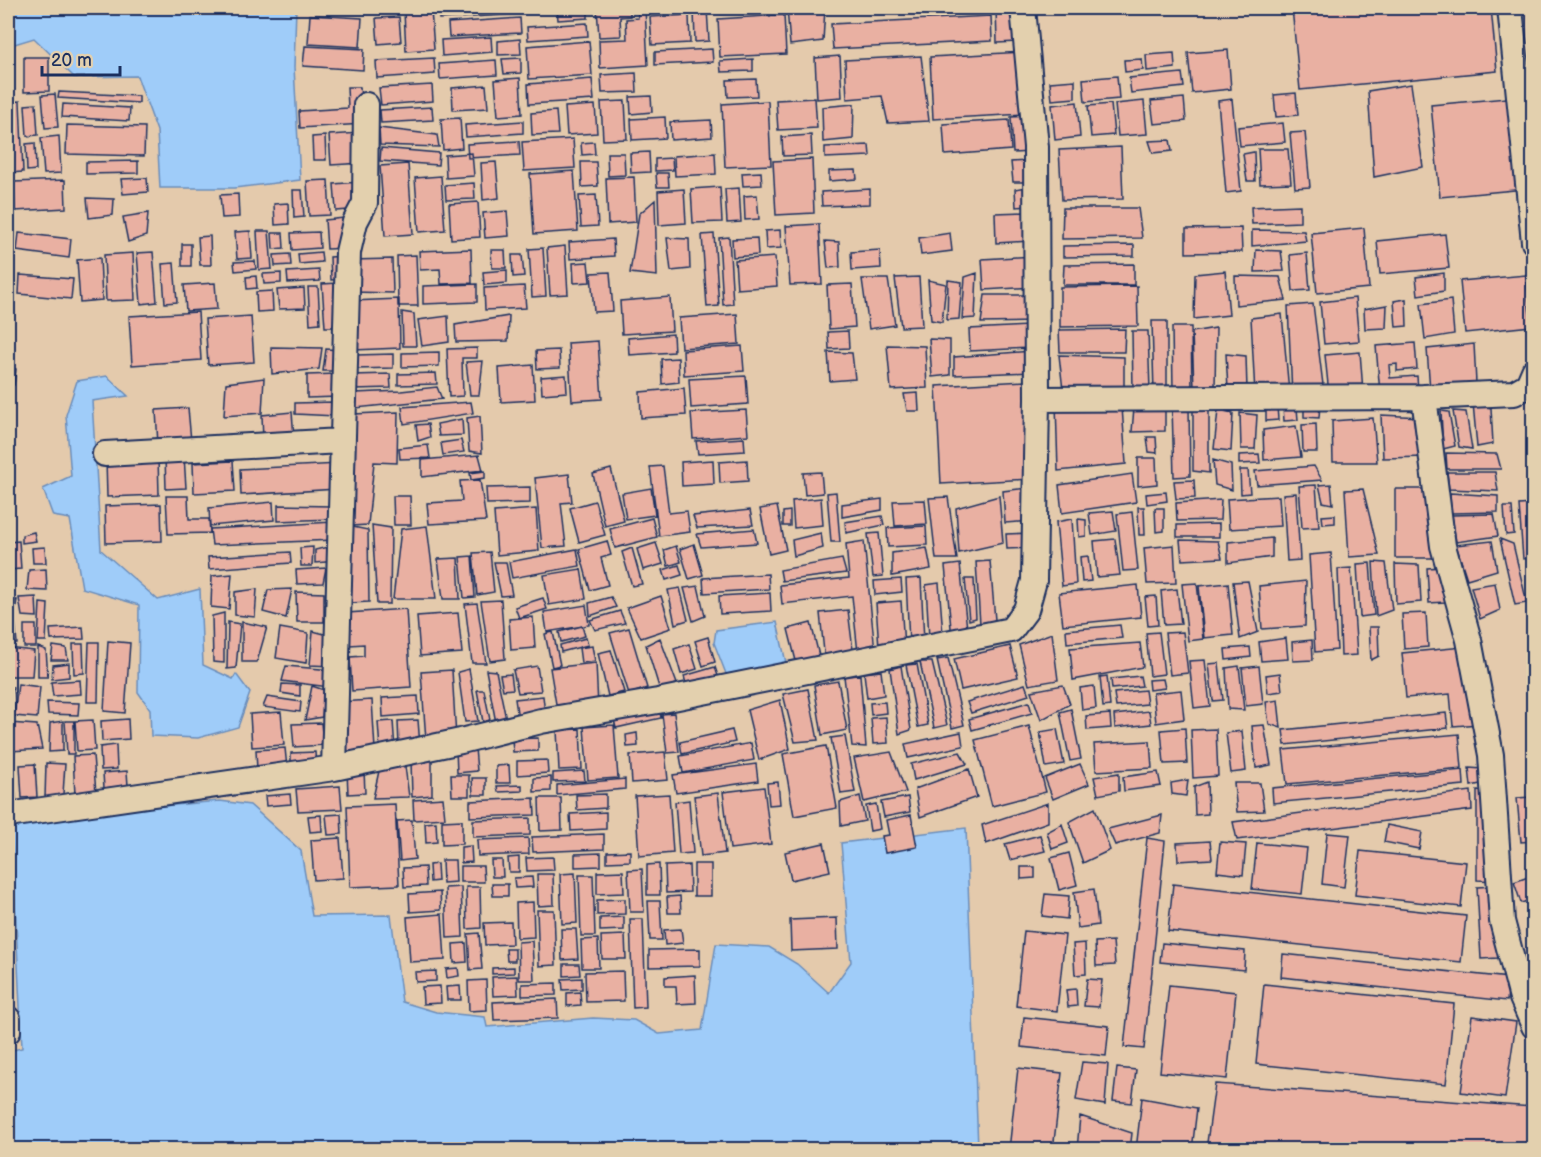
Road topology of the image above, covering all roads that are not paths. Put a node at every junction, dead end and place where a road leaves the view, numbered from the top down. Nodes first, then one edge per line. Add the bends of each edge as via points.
1 (1023, 8) edge
2 (1510, 8) edge
3 (366, 105) dead end
4 (1533, 242) edge
5 (1533, 371) edge
6 (1424, 397) junction
7 (1037, 399) junction
8 (341, 441) junction
9 (105, 454) dead end
10 (334, 768) junction
11 (8, 815) edge
12 (8, 1019) edge
13 (1533, 1026) edge
14 (8, 1031) edge

1 - 7 street via 1036,147
2 - 4 street
3 - 8 street via 365,203 355,222 348,252
5 - 6 street via 1528,385 1514,393
6 - 7 street
6 - 13 street via 1443,546 1469,640 1491,755 1502,921
7 - 10 street via 1034,581 1026,610 1011,630 541,722
8 - 9 street
8 - 10 street
10 - 11 street
12 - 14 street

